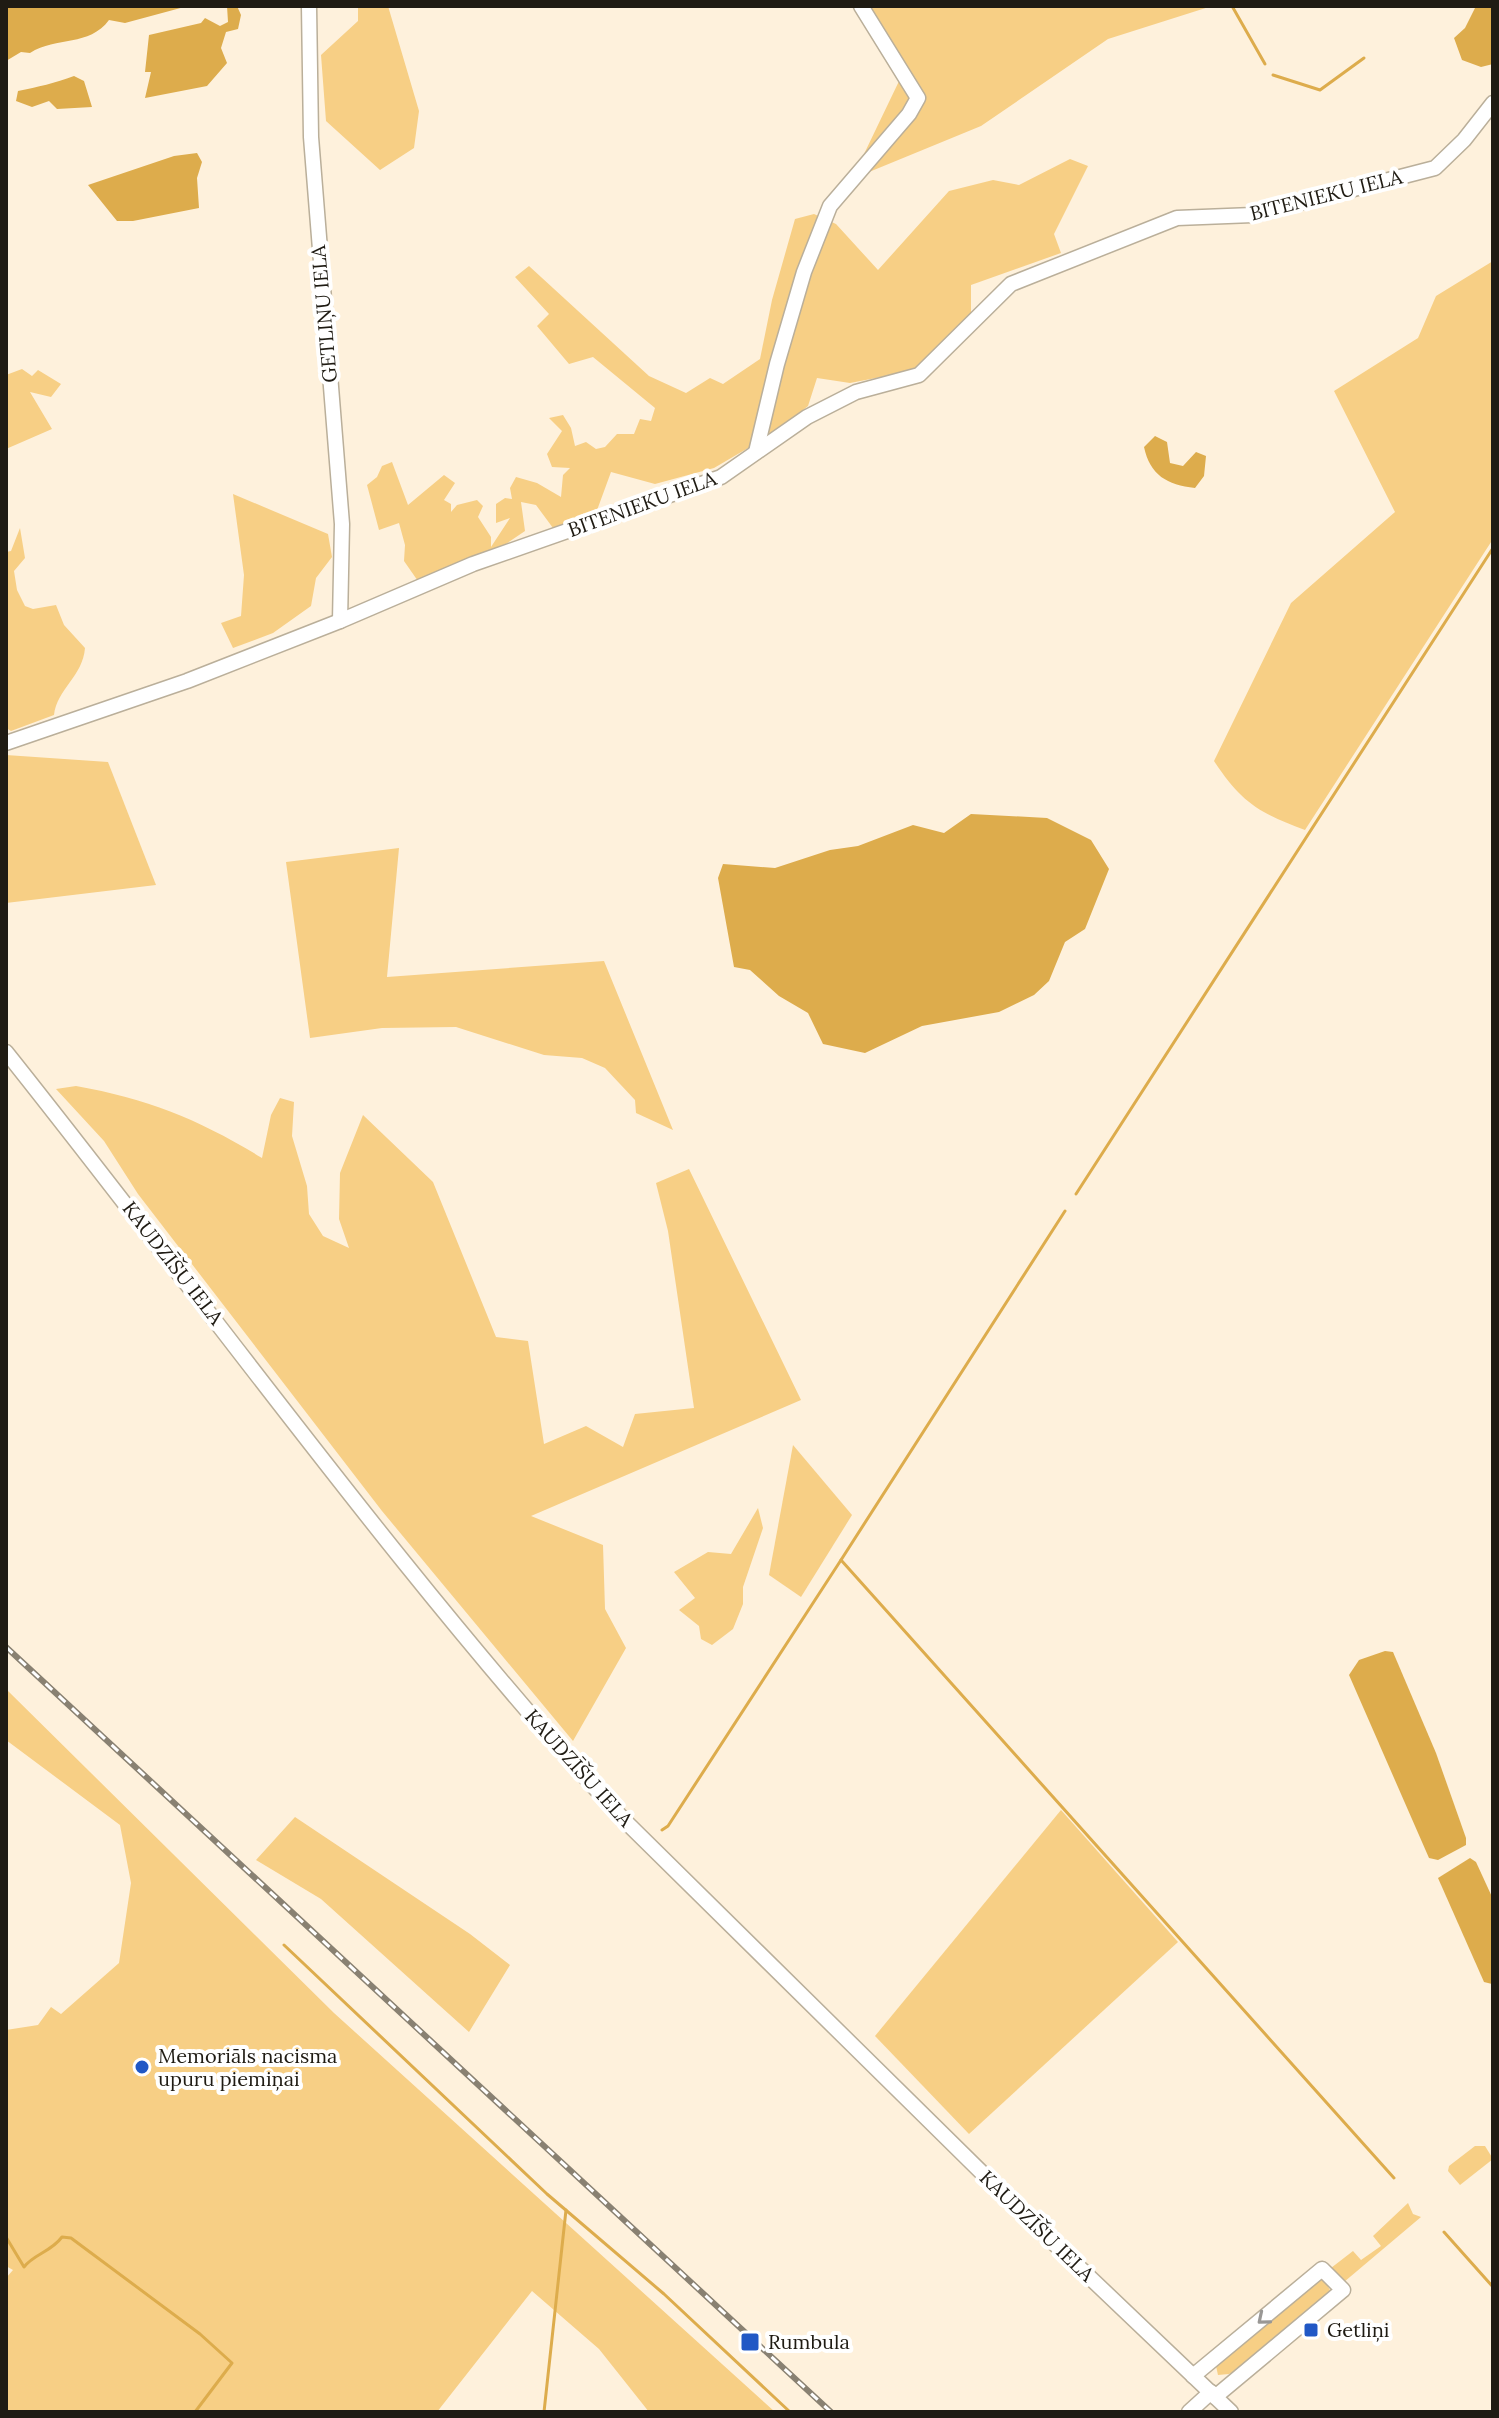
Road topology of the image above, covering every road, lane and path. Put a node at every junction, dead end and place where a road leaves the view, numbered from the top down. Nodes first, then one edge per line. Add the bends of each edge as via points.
1 (309, 6) edge
2 (861, 6) edge
3 (1493, 103) edge
4 (756, 452) junction
5 (340, 621) junction
6 (6, 743) edge
7 (6, 1052) edge
8 (1193, 2376) junction
9 (1213, 2395) junction
10 (1189, 2412) edge
11 (1231, 2412) edge

1 - 5 street, GETLIŅU IELA via 311,137 342,524
2 - 4 street via 918,98 830,206 804,272
3 - 4 street, BITENIEKU IELA via 1435,168 1253,215 1177,218 1011,284 919,375 856,392
4 - 5 street, BITENIEKU IELA via 721,477 473,564
5 - 6 street, BITENIEKU IELA
7 - 8 street, KAUDZĪŠU IELA via 412,1573 575,1766
8 - 9 street, KAUDZĪŠU IELA
9 -> 8 street via 1343,2290 1322,2269
9 - 10 street
9 - 11 street, KAUDZĪŠU IELA

